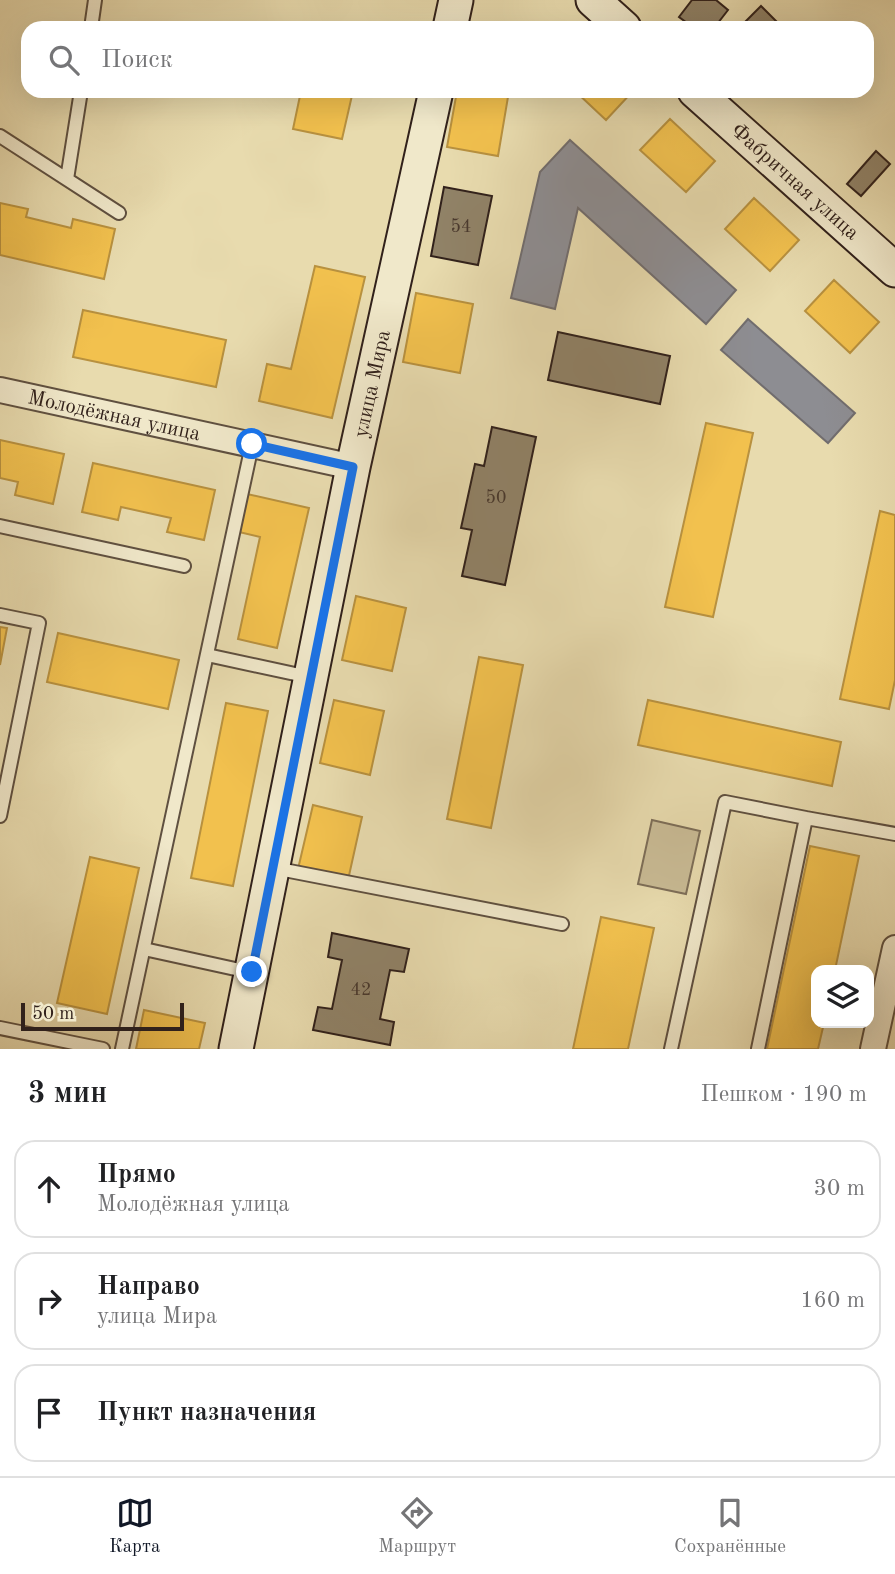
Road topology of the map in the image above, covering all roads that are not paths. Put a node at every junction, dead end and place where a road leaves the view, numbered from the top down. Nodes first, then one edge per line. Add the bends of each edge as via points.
1 (95, 0) edge
2 (456, 0) edge
3 (593, 0) edge
4 (92, 21) edge
5 (452, 21) edge
6 (616, 21) edge
7 (80, 98) edge
8 (434, 98) edge
9 (703, 98) edge
10 (0, 136) edge
11 (67, 179) junction
12 (119, 213) dead end
13 (895, 270) edge
14 (0, 390) edge
15 (252, 444) junction
16 (353, 467) junction
17 (0, 526) edge
18 (184, 566) dead end
19 (0, 615) edge
20 (207, 656) junction
21 (312, 678) junction
22 (0, 814) edge
23 (806, 818) junction
24 (895, 834) edge
25 (274, 868) junction
26 (562, 924) dead end
27 (895, 948) edge
28 (144, 949) junction
29 (252, 972) junction
30 (0, 1028) edge
31 (103, 1049) edge
32 (122, 1049) edge
33 (236, 1049) edge
34 (671, 1049) edge
35 (758, 1049) edge
36 (873, 1049) edge

1 - 4 lane
2 - 5 street
3 - 6 street
7 - 11 lane
8 - 16 street, улица Мира
9 - 13 street, Фабричная улица
10 - 11 lane
11 - 12 lane
14 - 15 street, Молодёжная улица
15 - 16 street, Молодёжная улица
15 - 20 lane
16 - 21 street, улица Мира
17 - 18 lane
19 - 22 lane via 39,623
20 - 21 lane
20 - 28 lane
21 - 25 street, улица Мира
23 - 24 lane
23 - 34 lane via 725,802
23 - 35 lane
25 - 26 lane
25 - 29 street, улица Мира
27 - 36 street
28 - 29 lane
28 - 32 lane
29 - 33 street, улица Мира
30 - 31 lane

